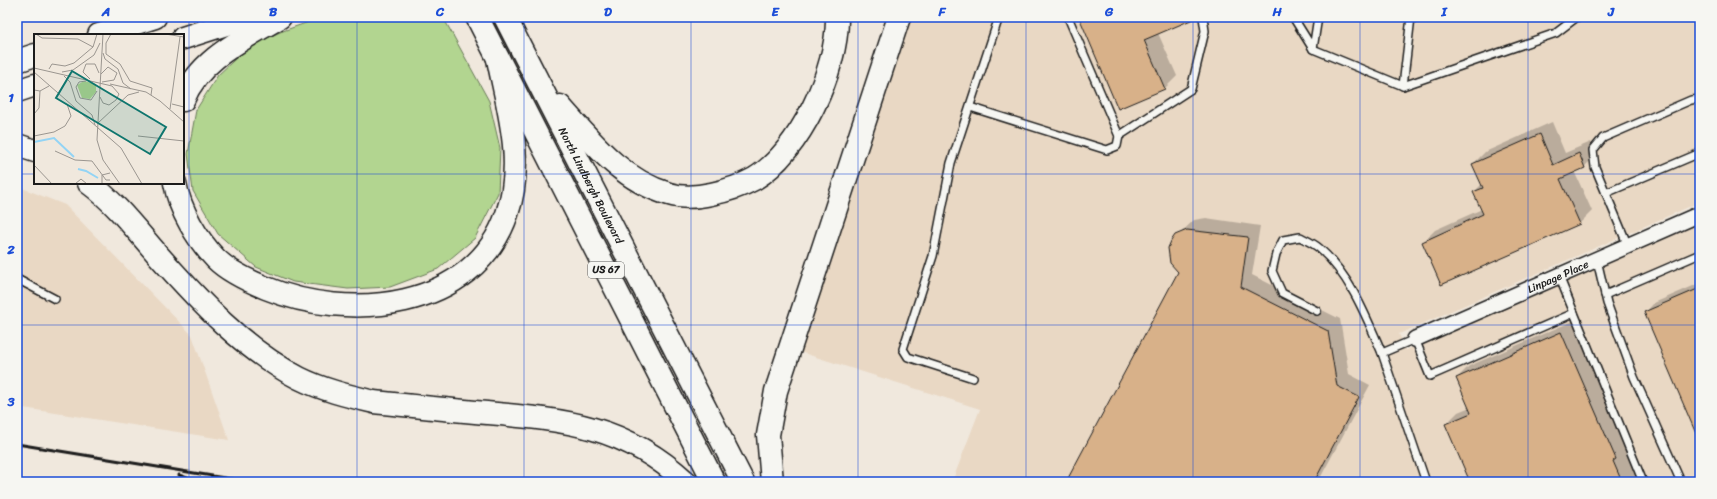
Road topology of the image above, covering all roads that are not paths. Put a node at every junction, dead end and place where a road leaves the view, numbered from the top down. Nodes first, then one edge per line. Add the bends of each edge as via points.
1 (155, 17) edge
2 (248, 17) edge
3 (280, 17) edge
4 (476, 17) edge
5 (506, 17) edge
6 (837, 17) edge
7 (899, 17) edge
8 (999, 17) edge
9 (1068, 17) edge
10 (1203, 17) edge
11 (1293, 17) edge
12 (1318, 17) edge
13 (1411, 17) edge
14 (1577, 17) edge
15 (102, 34) edge
16 (184, 38) edge
17 (1313, 49) junction
18 (34, 55) edge
19 (498, 59) junction
20 (17, 61) edge
21 (539, 82) junction
22 (34, 85) edge
23 (1403, 86) junction
24 (17, 91) edge
25 (184, 98) edge
26 (1700, 99) edge
27 (970, 107) junction
28 (1119, 136) junction
29 (17, 145) edge
30 (34, 152) edge
31 (1700, 153) edge
32 (90, 184) edge
33 (175, 184) edge
34 (1606, 193) junction
35 (1700, 214) edge
36 (1628, 246) junction
37 (1700, 254) edge
38 (1597, 260) junction
39 (1559, 276) junction
40 (17, 279) edge
41 (1605, 294) junction
42 (55, 300) dead end
43 (1317, 311) dead end
44 (1574, 313) junction
45 (1415, 339) junction
46 (1382, 353) junction
47 (973, 378) dead end
48 (686, 482) edge
49 (714, 482) edge
50 (744, 482) edge
51 (772, 482) edge
52 (1426, 482) edge
53 (1643, 482) edge
54 (1681, 482) edge

1 - 15 highway
2 - 16 highway
3 - 25 highway via 219,54 193,81
4 - 19 highway, US 67
5 - 21 highway, North Lindbergh Boulevard / US 67
6 - 21 highway via 835,44 822,87 794,141 755,178 722,192 686,197 652,188 634,179 603,155
7 - 51 highway via 776,391 768,435
8 - 27 lane
9 - 28 lane
10 - 28 lane via 1205,32 1191,89
11 - 17 lane
12 - 17 lane
13 - 23 lane
14 - 23 lane via 1556,33
17 - 23 lane
18 - 20 highway
19 - 33 highway via 516,157 507,214 488,250 474,264 460,276 426,294 386,303 344,306 280,294 259,286 217,260 185,215
19 - 49 highway, US 67
21 - 50 highway, North Lindbergh Boulevard / US 67
22 - 24 highway
26 - 34 lane via 1691,100 1603,138 1593,150 1595,167
27 - 28 lane via 1107,150 1117,146
27 - 47 lane via 952,163 933,256 903,349 908,357
29 - 30 highway
31 - 34 lane
32 - 48 highway via 110,201 226,326 260,353 300,378 349,396 374,402 542,418 583,425 635,445 671,468
34 - 36 lane
35 - 36 street, Linpage Place
36 - 38 street, Linpage Place
37 - 41 lane
38 - 39 street, Linpage Place
38 - 41 lane
39 - 44 lane
39 - 45 street, Linpage Place
40 - 42 lane
41 - 54 lane via 1634,377
43 - 46 lane via 1282,293 1272,271 1283,240 1300,237 1318,247 1338,268 1362,306
44 - 45 lane via 1430,376
44 - 53 lane
45 - 46 lane
46 - 52 lane

